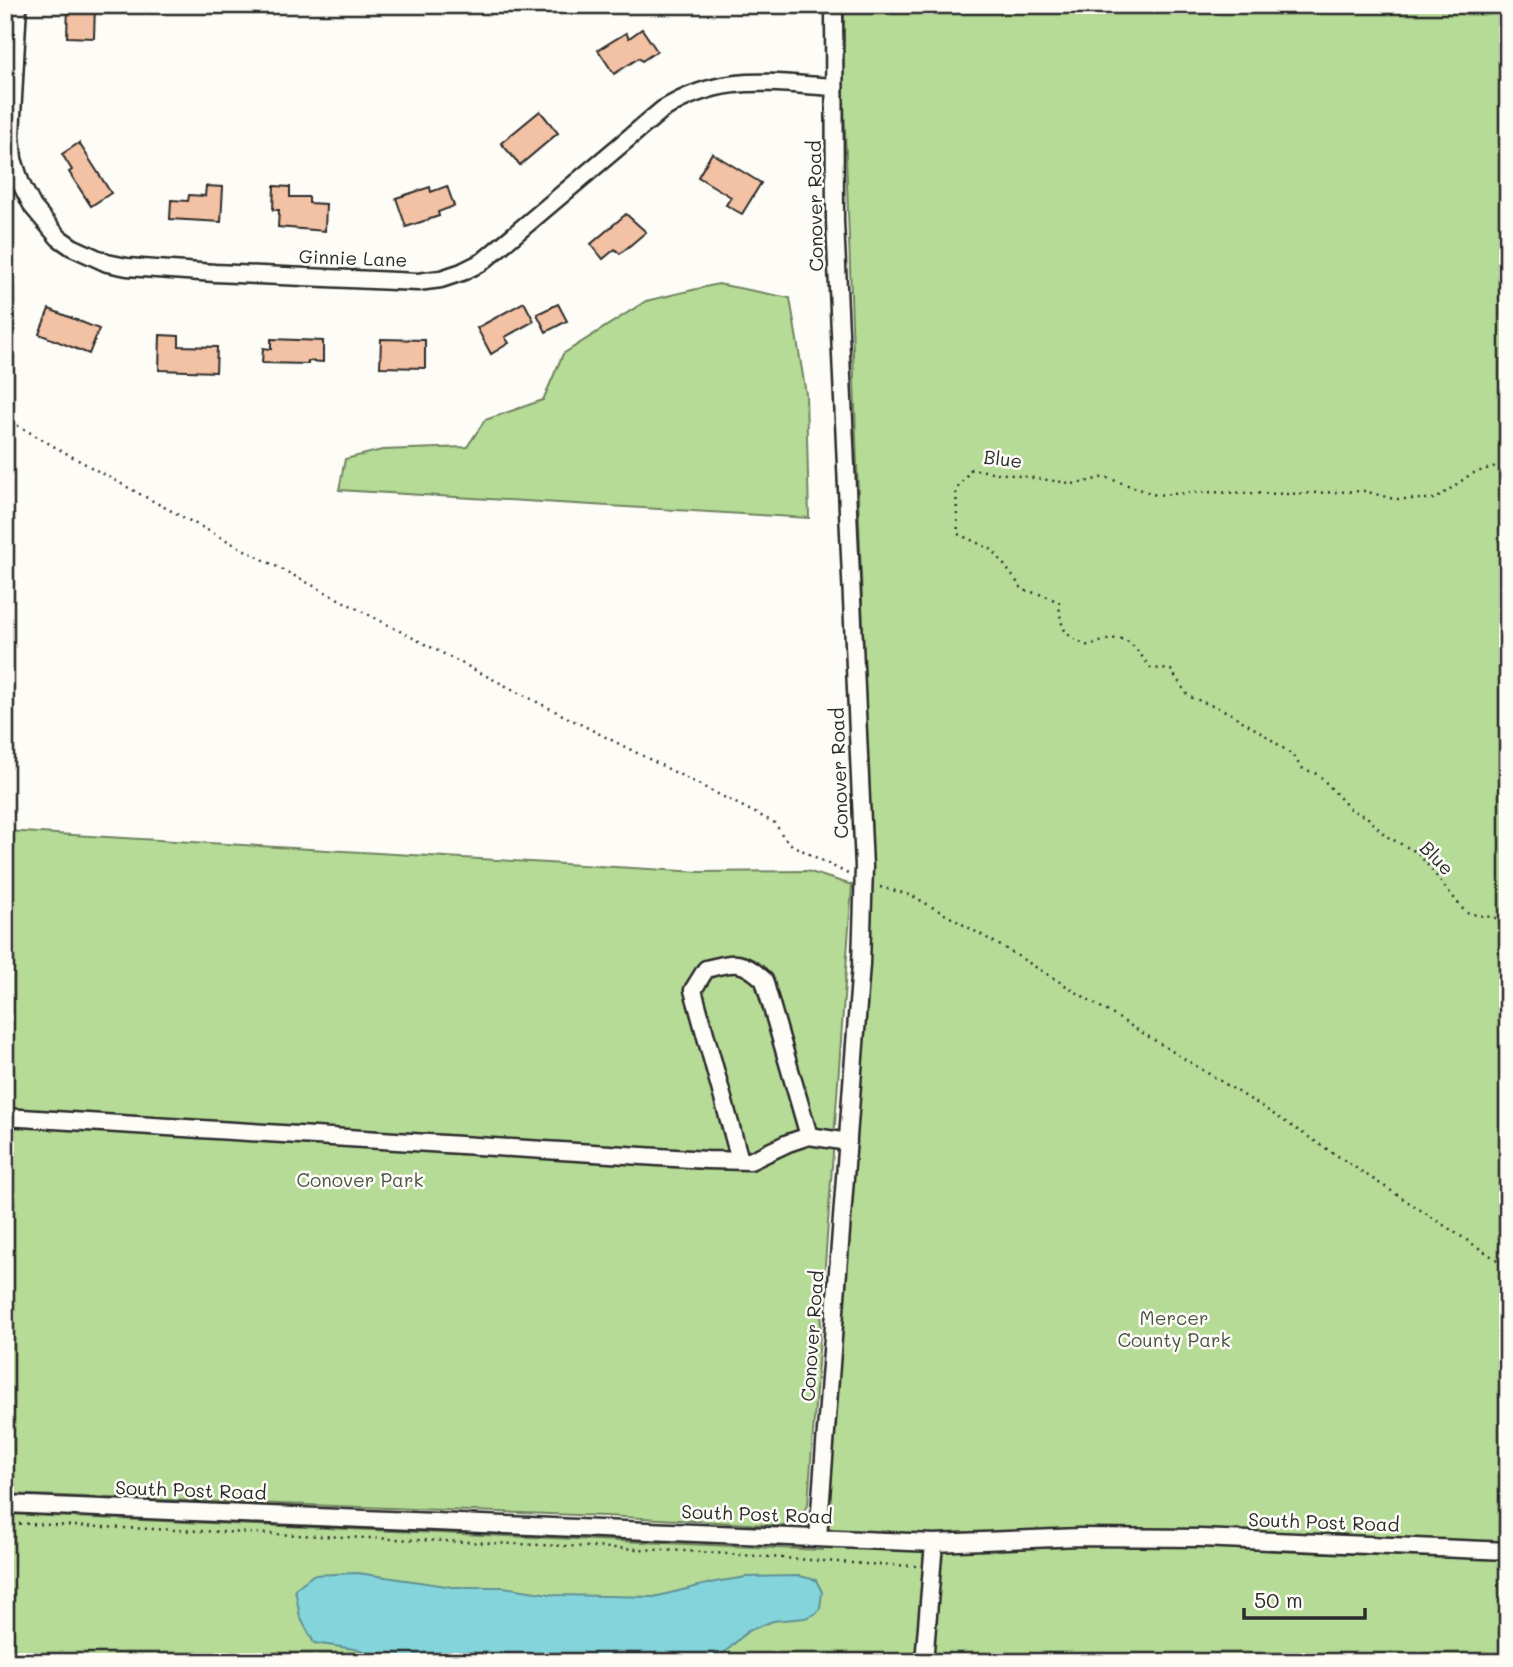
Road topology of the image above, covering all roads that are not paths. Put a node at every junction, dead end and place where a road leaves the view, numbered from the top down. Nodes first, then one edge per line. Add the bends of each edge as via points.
1 (18, 5) edge
2 (834, 5) edge
3 (834, 87) junction
4 (5, 1117) edge
5 (810, 1136) junction
6 (848, 1142) junction
7 (740, 1160) junction
8 (5, 1504) edge
9 (818, 1538) junction
10 (934, 1543) junction
11 (1508, 1550) edge
12 (924, 1662) edge

1 - 3 street, Ginnie Lane via 11,135 21,184 59,238 85,254 127,267 418,282 441,279 495,253 681,98 729,83
2 - 3 street, Conover Road
3 - 6 street, Conover Road via 839,311 862,803 861,964
4 - 7 street
5 - 6 street
5 - 7 street via 750,1161
5 - 7 street via 764,980 750,966 729,963 706,969 694,990
6 - 9 street, Conover Road
8 - 9 street, South Post Road
9 - 10 street, South Post Road
10 - 11 street, South Post Road via 1200,1538
10 - 12 street

